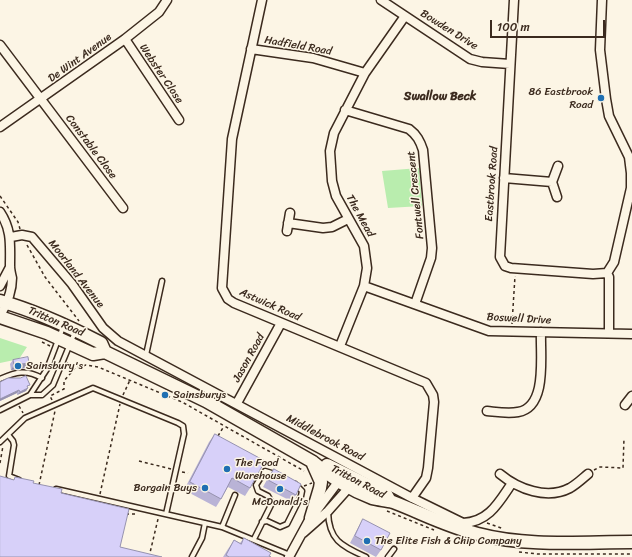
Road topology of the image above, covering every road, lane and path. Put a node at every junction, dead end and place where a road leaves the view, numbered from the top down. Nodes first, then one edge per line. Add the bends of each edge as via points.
1 (167, 0) edge
2 (262, 0) edge
3 (381, 0) edge
4 (514, 0) edge
5 (602, 0) edge
6 (405, 16) junction
7 (125, 39) junction
8 (0, 45) edge
9 (251, 49) junction
10 (510, 64) junction
11 (365, 73) junction
12 (41, 100) junction
13 (346, 110) junction
14 (179, 120) dead end
15 (0, 127) edge
16 (558, 166) dead end
17 (504, 178) junction
18 (552, 182) junction
19 (0, 196) edge
20 (557, 197) dead end
21 (123, 208) dead end
22 (0, 212) edge
23 (290, 213) dead end
24 (348, 219) junction
25 (22, 235) junction
26 (11, 237) junction
27 (10, 266) junction
28 (516, 268) junction
29 (607, 273) junction
30 (162, 281) dead end
31 (0, 286) edge
32 (364, 286) junction
33 (3, 302) edge
34 (415, 304) junction
35 (0, 316) edge
36 (281, 323) junction
37 (79, 328) junction
38 (511, 332) junction
39 (541, 332) junction
40 (608, 334) junction
41 (632, 334) edge
42 (65, 338) junction
43 (118, 341) joint
44 (340, 346) junction
45 (105, 352) junction
46 (146, 355) junction
47 (67, 363) dead end
48 (75, 368) junction
49 (42, 378) junction
50 (0, 379) edge
51 (130, 380) junction
52 (30, 395) junction
53 (632, 396) edge
54 (122, 399) junction
55 (237, 403) junction
56 (54, 405) junction
57 (625, 405) dead end
58 (0, 410) edge
59 (487, 411) dead end
60 (224, 426) junction
61 (8, 436) junction
62 (624, 438) dead end
63 (216, 440) edge
64 (1, 442) edge
65 (139, 461) dead end
66 (0, 463) edge
67 (311, 468) junction
68 (176, 470) junction
69 (188, 473) dead end
70 (500, 474) dead end
71 (588, 474) joint
72 (276, 475) edge
73 (341, 477) junction
74 (5, 479) edge
75 (19, 480) junction
76 (26, 482) edge
77 (290, 482) edge
78 (353, 483) junction
79 (512, 483) junction
80 (50, 488) edge
81 (39, 491) edge
82 (235, 495) dead end
83 (412, 498) junction
84 (99, 500) junction
85 (328, 511) junction
86 (159, 513) junction
87 (166, 514) junction
88 (311, 518) junction
89 (477, 520) junction
90 (262, 522) junction
91 (205, 523) junction
92 (222, 527) junction
93 (507, 529) dead end
94 (302, 533) junction
95 (254, 539) junction
96 (632, 542) edge
97 (394, 549) dead end
98 (290, 556) edge
99 (149, 557) edge
100 (192, 557) edge
101 (366, 557) edge
102 (388, 557) edge

1 - 7 street, De Wint Avenue via 159,12
2 - 9 street, Astwick Road
3 - 6 street, Bowden Drive
4 - 10 street, Eastbrook Road
5 - 29 street via 600,50 606,99 609,116 629,157 631,173 614,262
6 - 10 street, Bowden Drive via 470,58 482,62
6 - 11 street, The Mead
7 - 12 street, De Wint Avenue
7 - 14 street, Webster Close
8 - 12 street, Constable Close
9 - 11 street, Hadfield Road via 313,58
9 - 36 street, Astwick Road via 232,139 222,288 228,299
10 - 17 street, Eastbrook Road
11 - 13 street, The Mead
12 - 15 street, De Wint Avenue
12 - 21 street, Constable Close
13 - 24 street, The Mead via 334,133 330,159 336,196
13 - 34 street, Fontwell Crescent via 409,129 420,140 432,248
16 - 18 street
17 - 18 street
17 - 28 street, Eastbrook Road via 499,251 505,266
18 - 20 street
19 - 25 path via 18,222
22 - 26 street
23 - 24 street via 287,227 332,227
24 - 32 street, The Mead via 359,235 366,255 368,268
25 - 26 street
25 - 37 path via 45,277
25 - 43 street, Moorland Avenue via 32,237 72,284 103,328
26 - 27 street
27 - 31 street
27 - 33 street via 11,287
28 - 29 street, Eastbrook Road
28 - 38 path
29 - 40 street
30 - 46 lane
32 - 34 street, Boswell Drive
32 - 44 street, The Mead
33 - 35 street
33 - 42 main road, Tritton Road via 34,312
34 - 38 street, Boswell Drive via 483,329
35 - 42 main road, Tritton Road
36 - 44 street, Astwick Road
36 - 55 street, Jason Road
37 - 42 main road, Tritton Road
37 - 45 main road, Tritton Road via 101,343
38 - 39 street, Boswell Drive
39 - 40 street, Boswell Drive
39 - 59 street via 539,392 535,402 518,412
40 - 41 street, Boswell Drive
42 - 45 main road, Tritton Road via 93,354
42 - 49 lane
42 - 52 lane via 53,385 42,395
43 - 46 street, Middlebrook Road
44 - 83 street, Astwick Road via 421,380 430,388 434,402 428,468 426,478
45 - 67 main road, Tritton Road via 206,401
46 - 55 street, Middlebrook Road
47 - 48 path
48 - 51 path via 91,365
48 - 56 path via 64,381 64,389 50,396
49 - 50 lane via 30,372
49 - 52 lane
51 - 54 path
51 - 60 path via 182,402
52 - 58 lane
53 - 57 street
54 - 56 lane via 93,388
54 - 68 lane via 182,426 184,434
54 - 84 path
55 - 83 street, Middlebrook Road
56 - 61 lane via 25,418
56 - 81 path via 56,409
60 - 63 path
60 - 67 path
61 - 64 lane
61 - 75 lane via 14,445 9,476
62 - 71 path via 622,468 600,468
64 - 66 path via 4,448
65 - 68 path
67 - 73 main road, Tritton Road
67 - 88 main road via 321,482
68 - 69 path
68 - 87 lane
70 - 79 street
71 - 79 street via 564,490 532,491
72 - 90 lane via 265,472 256,485 258,491 268,496 272,503
73 - 78 main road, Tritton Road
73 - 88 street
74 - 75 lane
75 - 76 lane
77 - 90 lane via 302,491 287,524 280,527 267,521
78 - 85 street
78 - 96 main road, Tritton Road via 373,498 391,502 457,528 499,539 535,542
79 - 89 street via 492,511
80 - 84 lane
82 - 92 lane
83 - 89 street, Middlebrook Road via 463,523
84 - 86 lane
85 - 94 street
85 - 101 lane via 328,521 336,541
86 - 87 lane
86 - 99 path
87 - 91 lane
88 - 94 street
89 - 93 path
90 - 95 lane
91 - 92 lane
91 - 100 lane via 202,538
92 - 95 lane
94 - 98 street
95 - 98 lane
97 - 102 lane

